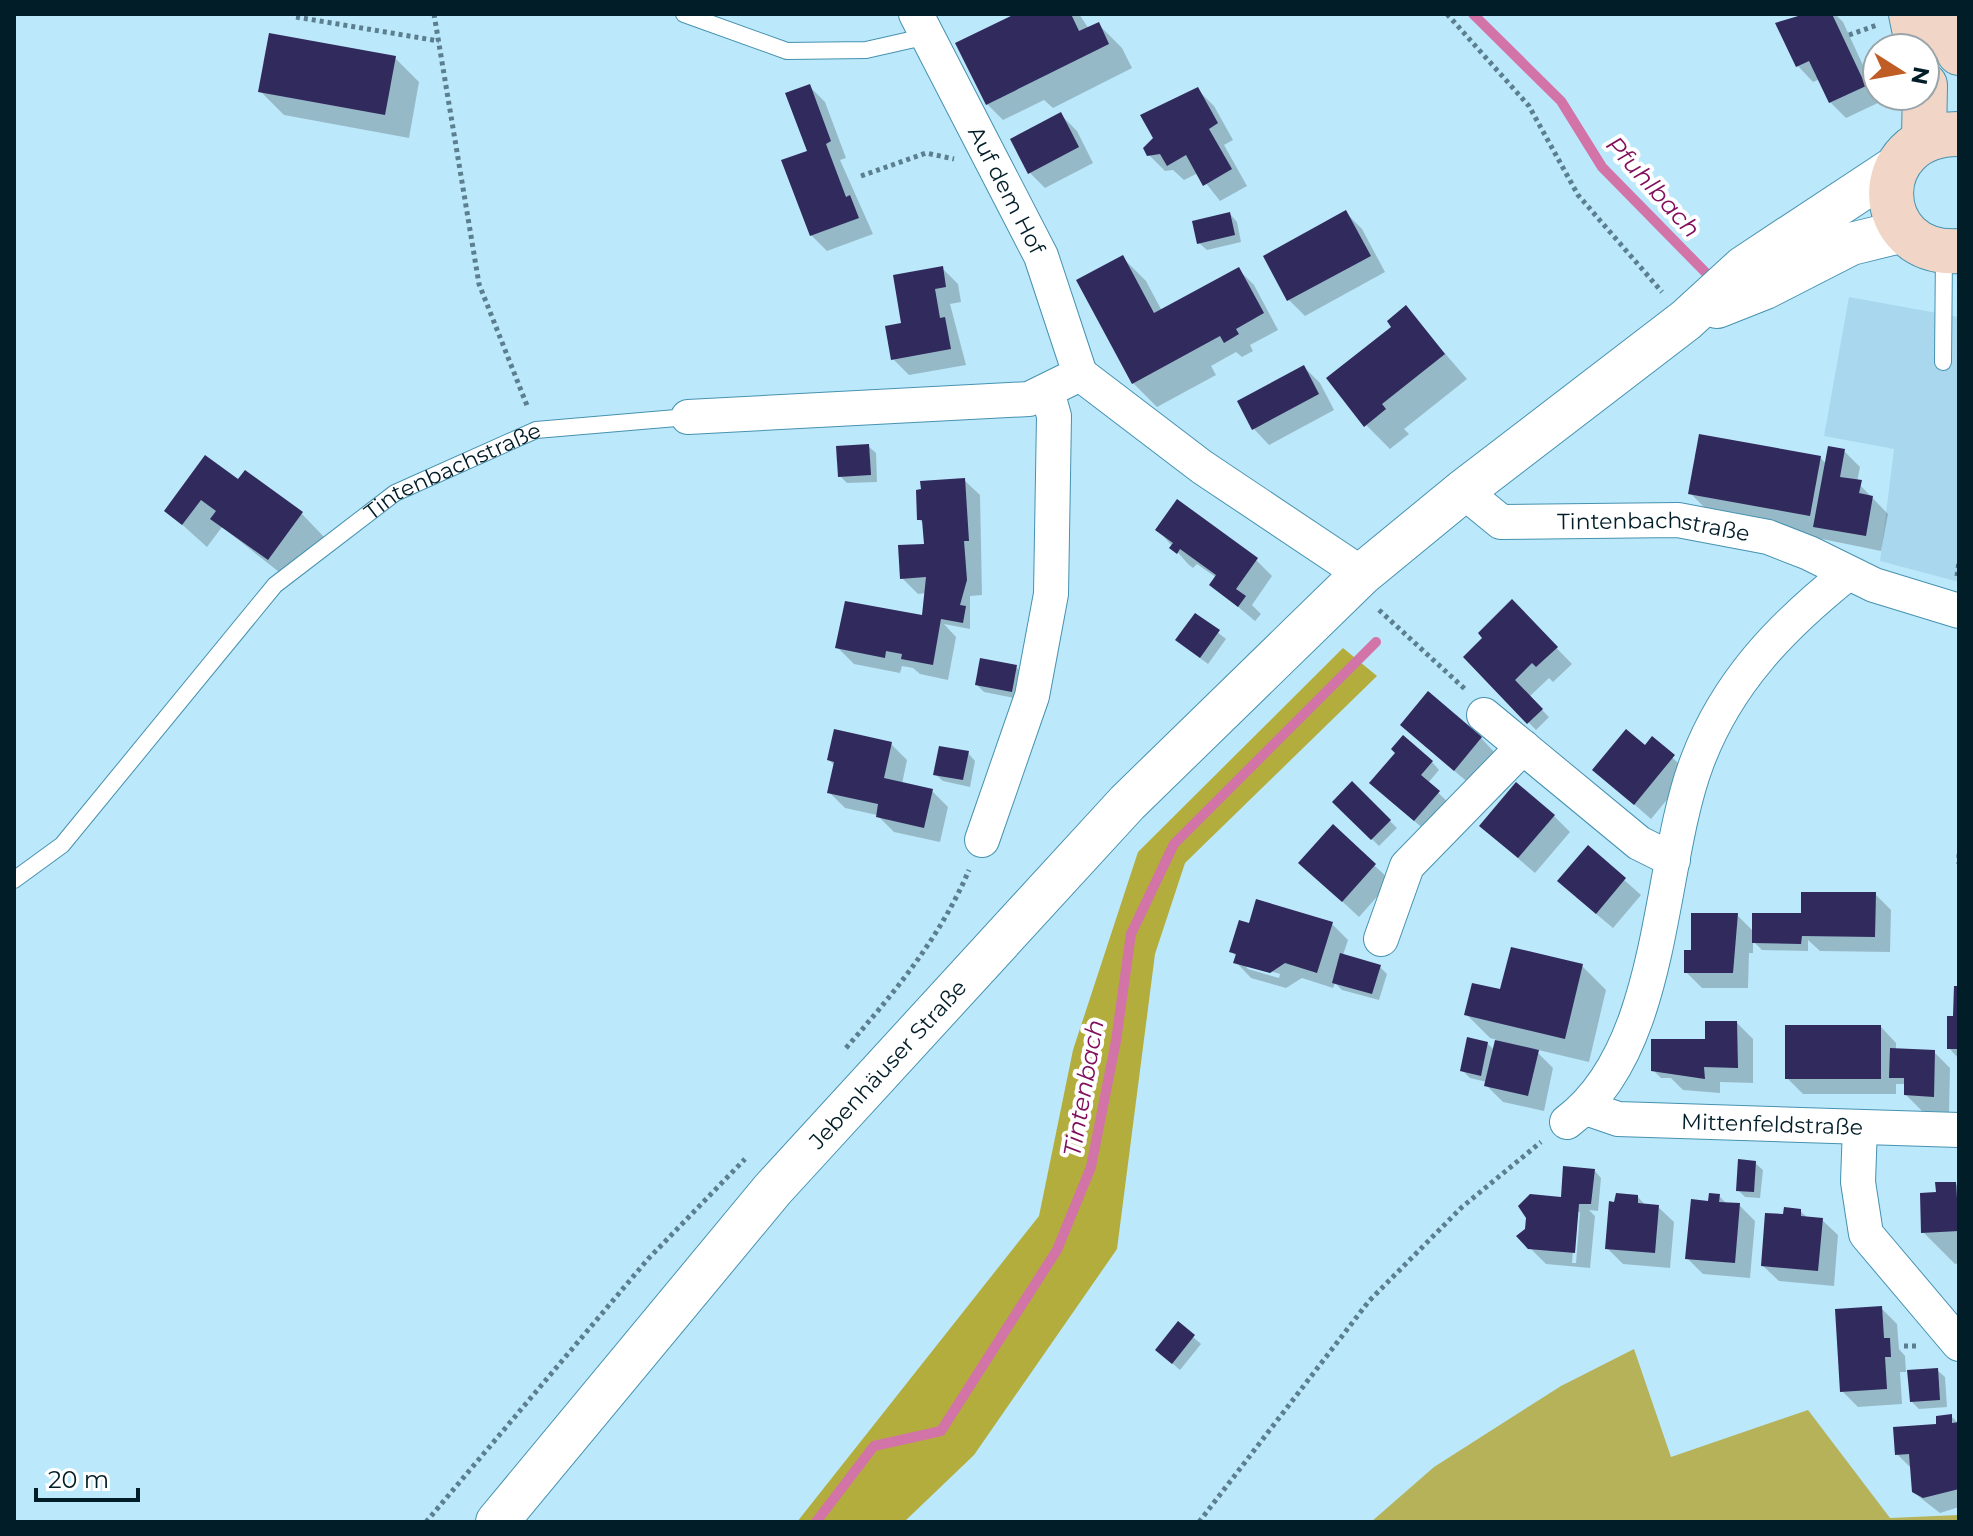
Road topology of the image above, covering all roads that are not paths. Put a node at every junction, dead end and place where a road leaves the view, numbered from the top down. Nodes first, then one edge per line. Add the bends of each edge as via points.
1 (684, 14) edge
2 (1949, 14) edge
3 (922, 25) edge
4 (1959, 53) edge
5 (1926, 112) edge
6 (1927, 146) edge
7 (1904, 231) junction
8 (1952, 252) edge
9 (1686, 320) junction
10 (1943, 362) dead end
11 (1080, 374) junction
12 (1047, 391) junction
13 (688, 417) joint
14 (1463, 491) junction
15 (1847, 574) junction
16 (1357, 580) junction
17 (1959, 611) edge
18 (1484, 715) road end
19 (1523, 747) junction
20 (982, 840) road end
21 (1673, 860) junction
22 (14, 880) edge
23 (1381, 939) dead end
24 (1860, 1127) junction
25 (1959, 1130) edge
26 (1959, 1344) edge
27 (497, 1522) edge

1 - 3 lane via 787,51 866,50
2 - 4 main road
3 - 11 street, Auf dem Hof via 1041,256
5 - 6 main road
6 - 7 main road via 1891,200
6 - 9 street via 1744,267
7 - 8 main road via 1916,242
7 - 9 street via 1851,244
8 - 10 lane
9 - 14 street
11 - 12 street, Tintenbachstraße
11 - 16 street
12 - 13 street, Tintenbachstraße via 1029,399
12 - 20 street via 1054,416 1051,594 1032,696
13 - 22 lane, Tintenbachstraße via 536,430 395,493 275,585 62,845
14 - 15 street, Tintenbachstraße via 1501,522 1678,520 1768,537
14 - 16 street
15 - 17 street, Tintenbachstraße
15 - 21 street via 1759,654 1723,707 1697,762
16 - 27 street, Jebenhäuser Straße via 1127,803 773,1189
18 - 19 street
19 - 21 street via 1639,843
19 - 23 street via 1407,866
21 - 24 street, Mittenfeldstraße via 1644,993 1614,1066 1576,1115
24 - 25 street, Mittenfeldstraße
24 - 26 street via 1858,1182 1866,1234

